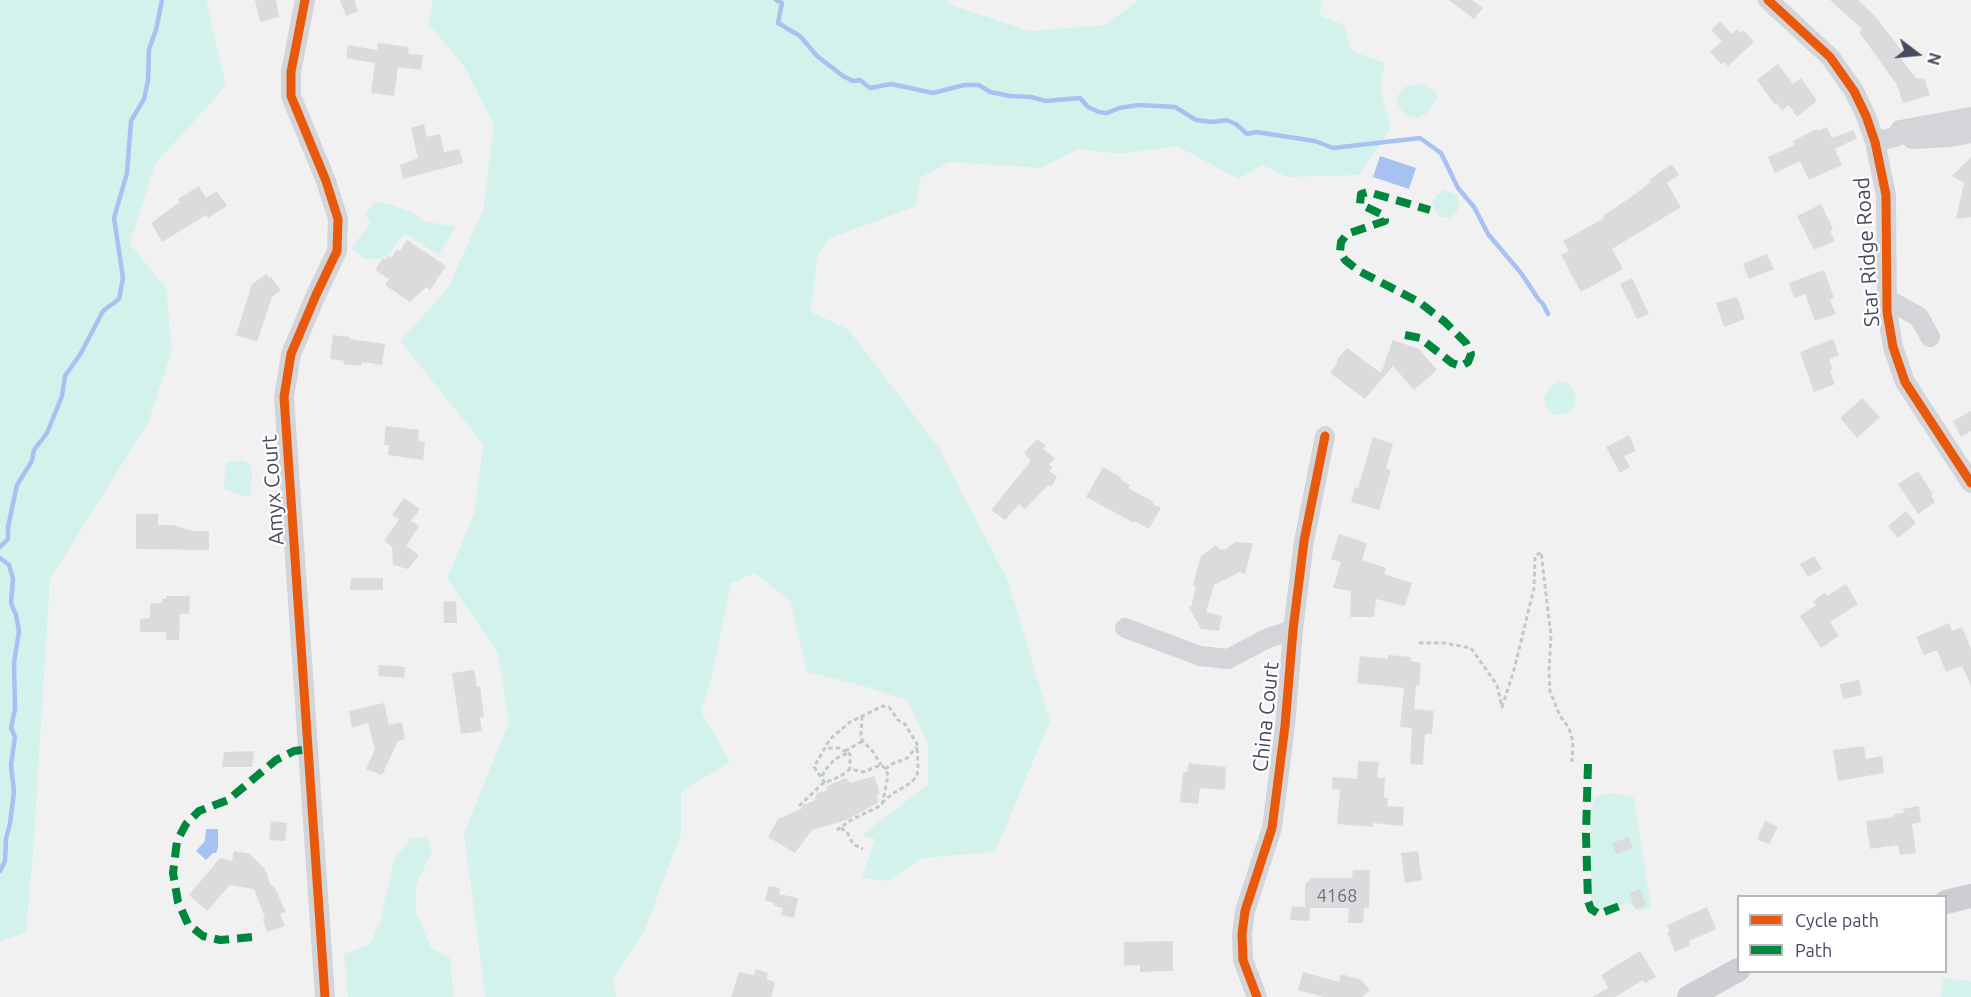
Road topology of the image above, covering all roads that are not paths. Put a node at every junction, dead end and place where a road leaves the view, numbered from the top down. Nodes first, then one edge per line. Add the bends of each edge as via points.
1 (305, 0) edge
2 (1768, 0) edge
3 (1971, 117) edge
4 (1971, 133) edge
5 (1898, 136) junction
6 (1875, 142) junction
7 (1887, 299) junction
8 (1930, 337) dead end
9 (1325, 436) dead end
10 (1971, 483) edge
11 (1125, 628) dead end
12 (1293, 630) junction
13 (1971, 896) edge
14 (1947, 902) edge
15 (1737, 971) edge
16 (325, 997) edge
17 (1257, 997) edge
18 (1689, 997) edge

1 - 16 street, Amyx Court via 291,72 291,96 338,219 337,251 291,354 284,396
2 - 6 street, Star Ridge Road via 1830,57 1854,91
3 - 5 street via 1900,130
4 - 5 street via 1902,139
5 - 6 street
6 - 7 street, Star Ridge Road via 1886,195
7 - 8 street via 1919,317
7 - 10 street, Star Ridge Road via 1893,347 1905,382
9 - 12 street, China Court via 1304,541
11 - 12 street via 1200,656 1228,659
12 - 17 street, China Court via 1272,828 1245,911 1242,934 1243,960
13 - 14 main road
15 - 18 main road

